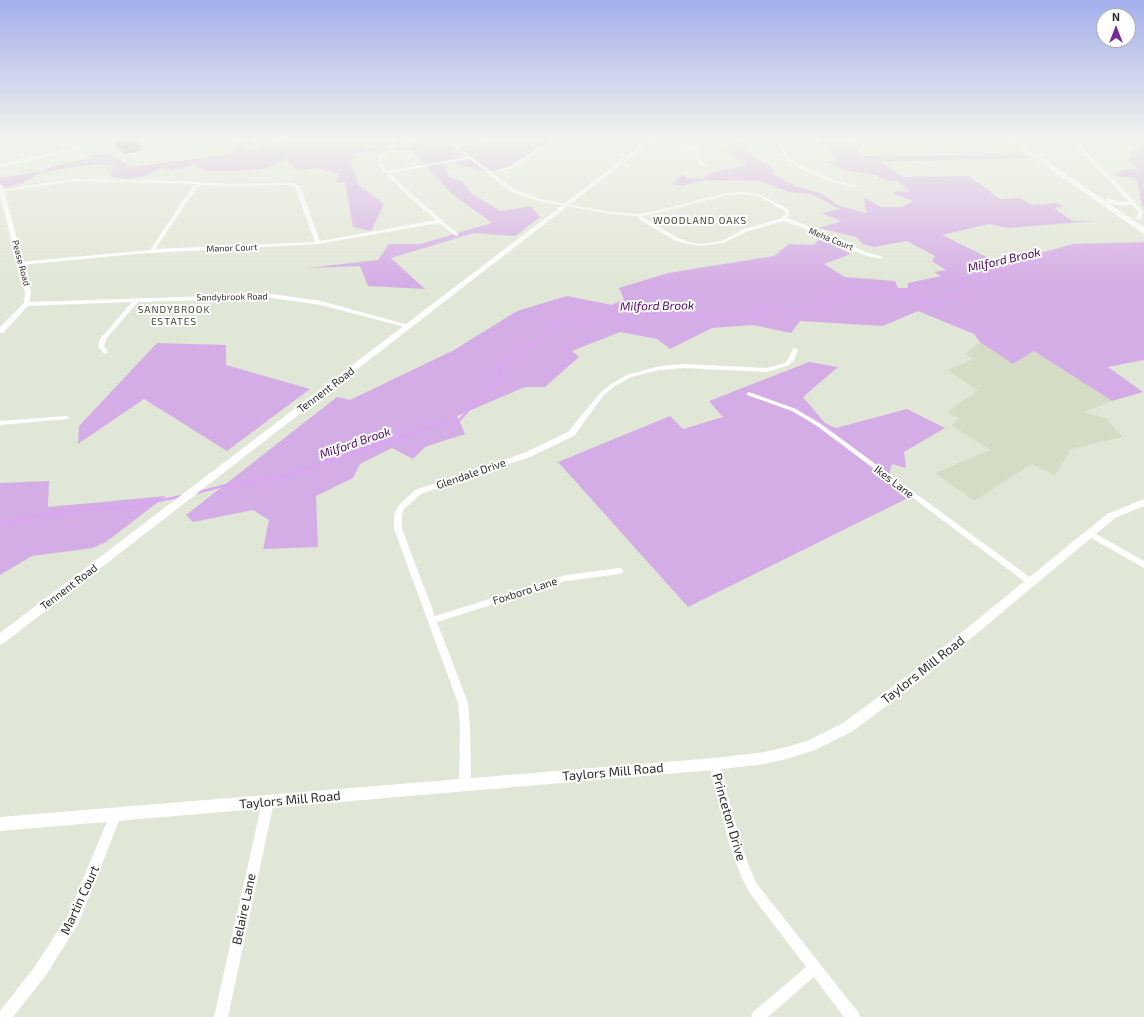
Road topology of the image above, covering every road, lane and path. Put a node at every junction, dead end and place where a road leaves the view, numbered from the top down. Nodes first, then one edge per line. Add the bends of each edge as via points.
1 (195, 187) edge
2 (297, 187) edge
3 (402, 187) edge
4 (511, 187) edge
5 (590, 187) edge
6 (1080, 187) edge
7 (1090, 187) edge
8 (1118, 187) edge
9 (1, 188) edge
10 (1110, 201) junction
11 (1132, 202) junction
12 (566, 206) junction
13 (638, 215) junction
14 (784, 219) junction
15 (441, 221) junction
16 (1141, 221) edge
17 (1144, 231) edge
18 (456, 235) dead end
19 (318, 243) junction
20 (151, 252) junction
21 (880, 257) dead end
22 (22, 263) junction
23 (137, 300) junction
24 (27, 304) junction
25 (409, 326) junction
26 (0, 331) edge
27 (795, 350) dead end
28 (105, 352) dead end
29 (749, 394) dead end
30 (66, 418) dead end
31 (0, 422) edge
32 (1144, 502) edge
33 (1089, 533) junction
34 (1144, 565) edge
35 (619, 571) dead end
36 (1032, 582) junction
37 (433, 620) junction
38 (0, 640) edge
39 (714, 764) junction
40 (465, 784) junction
41 (268, 802) junction
42 (115, 816) junction
43 (0, 824) edge
44 (814, 968) junction
45 (4, 1017) edge
46 (221, 1017) edge
47 (758, 1017) edge
48 (853, 1017) edge

1 - 20 street
2 - 19 street
3 - 15 street
4 - 12 street via 523,196
5 - 12 street, Tennent Road
6 - 17 highway
7 - 10 highway
8 - 11 street
9 - 22 street, Pease Road
10 - 11 highway via 1124,204
10 - 16 highway
11 - 16 street via 1140,210
12 - 13 street
12 - 25 street, Tennent Road
13 - 14 street via 676,239 702,245 718,244 746,230
13 - 14 street via 724,194 739,193 761,196 784,208 788,214
14 - 21 street, Meha Court via 838,240 863,253
15 - 18 street
15 - 19 street, Manor Court
19 - 20 street, Manor Court
20 - 22 street, Manor Court
22 - 24 street, Pease Road via 28,292
23 - 24 street, Sandybrook Road
23 - 25 street, Sandybrook Road via 290,297
23 - 28 street via 103,339 101,346
24 - 26 street
25 - 38 street, Tennent Road
27 - 37 street, Glendale Drive via 787,364 767,370 683,366 660,368 629,376 602,394 571,434 527,455 426,489 412,497 401,508 398,529
29 - 36 street, Ikes Lane via 804,415
30 - 31 street
32 - 33 street, Taylors Mill Road via 1112,516
33 - 34 street
33 - 36 street, Taylors Mill Road
35 - 37 street, Foxboro Lane via 566,578
36 - 39 street, Taylors Mill Road via 922,672 848,727 810,746 790,752 765,758
37 - 40 street, Glendale Drive via 463,703
39 - 40 street, Taylors Mill Road
39 - 44 street, Princeton Drive via 734,843 745,872 762,900
40 - 41 street, Taylors Mill Road
41 - 42 street, Taylors Mill Road
41 - 46 street, Belaire Lane
42 - 43 street, Taylors Mill Road
42 - 45 street, Martin Court via 73,919 41,970
44 - 47 street
44 - 48 street, Princeton Drive

